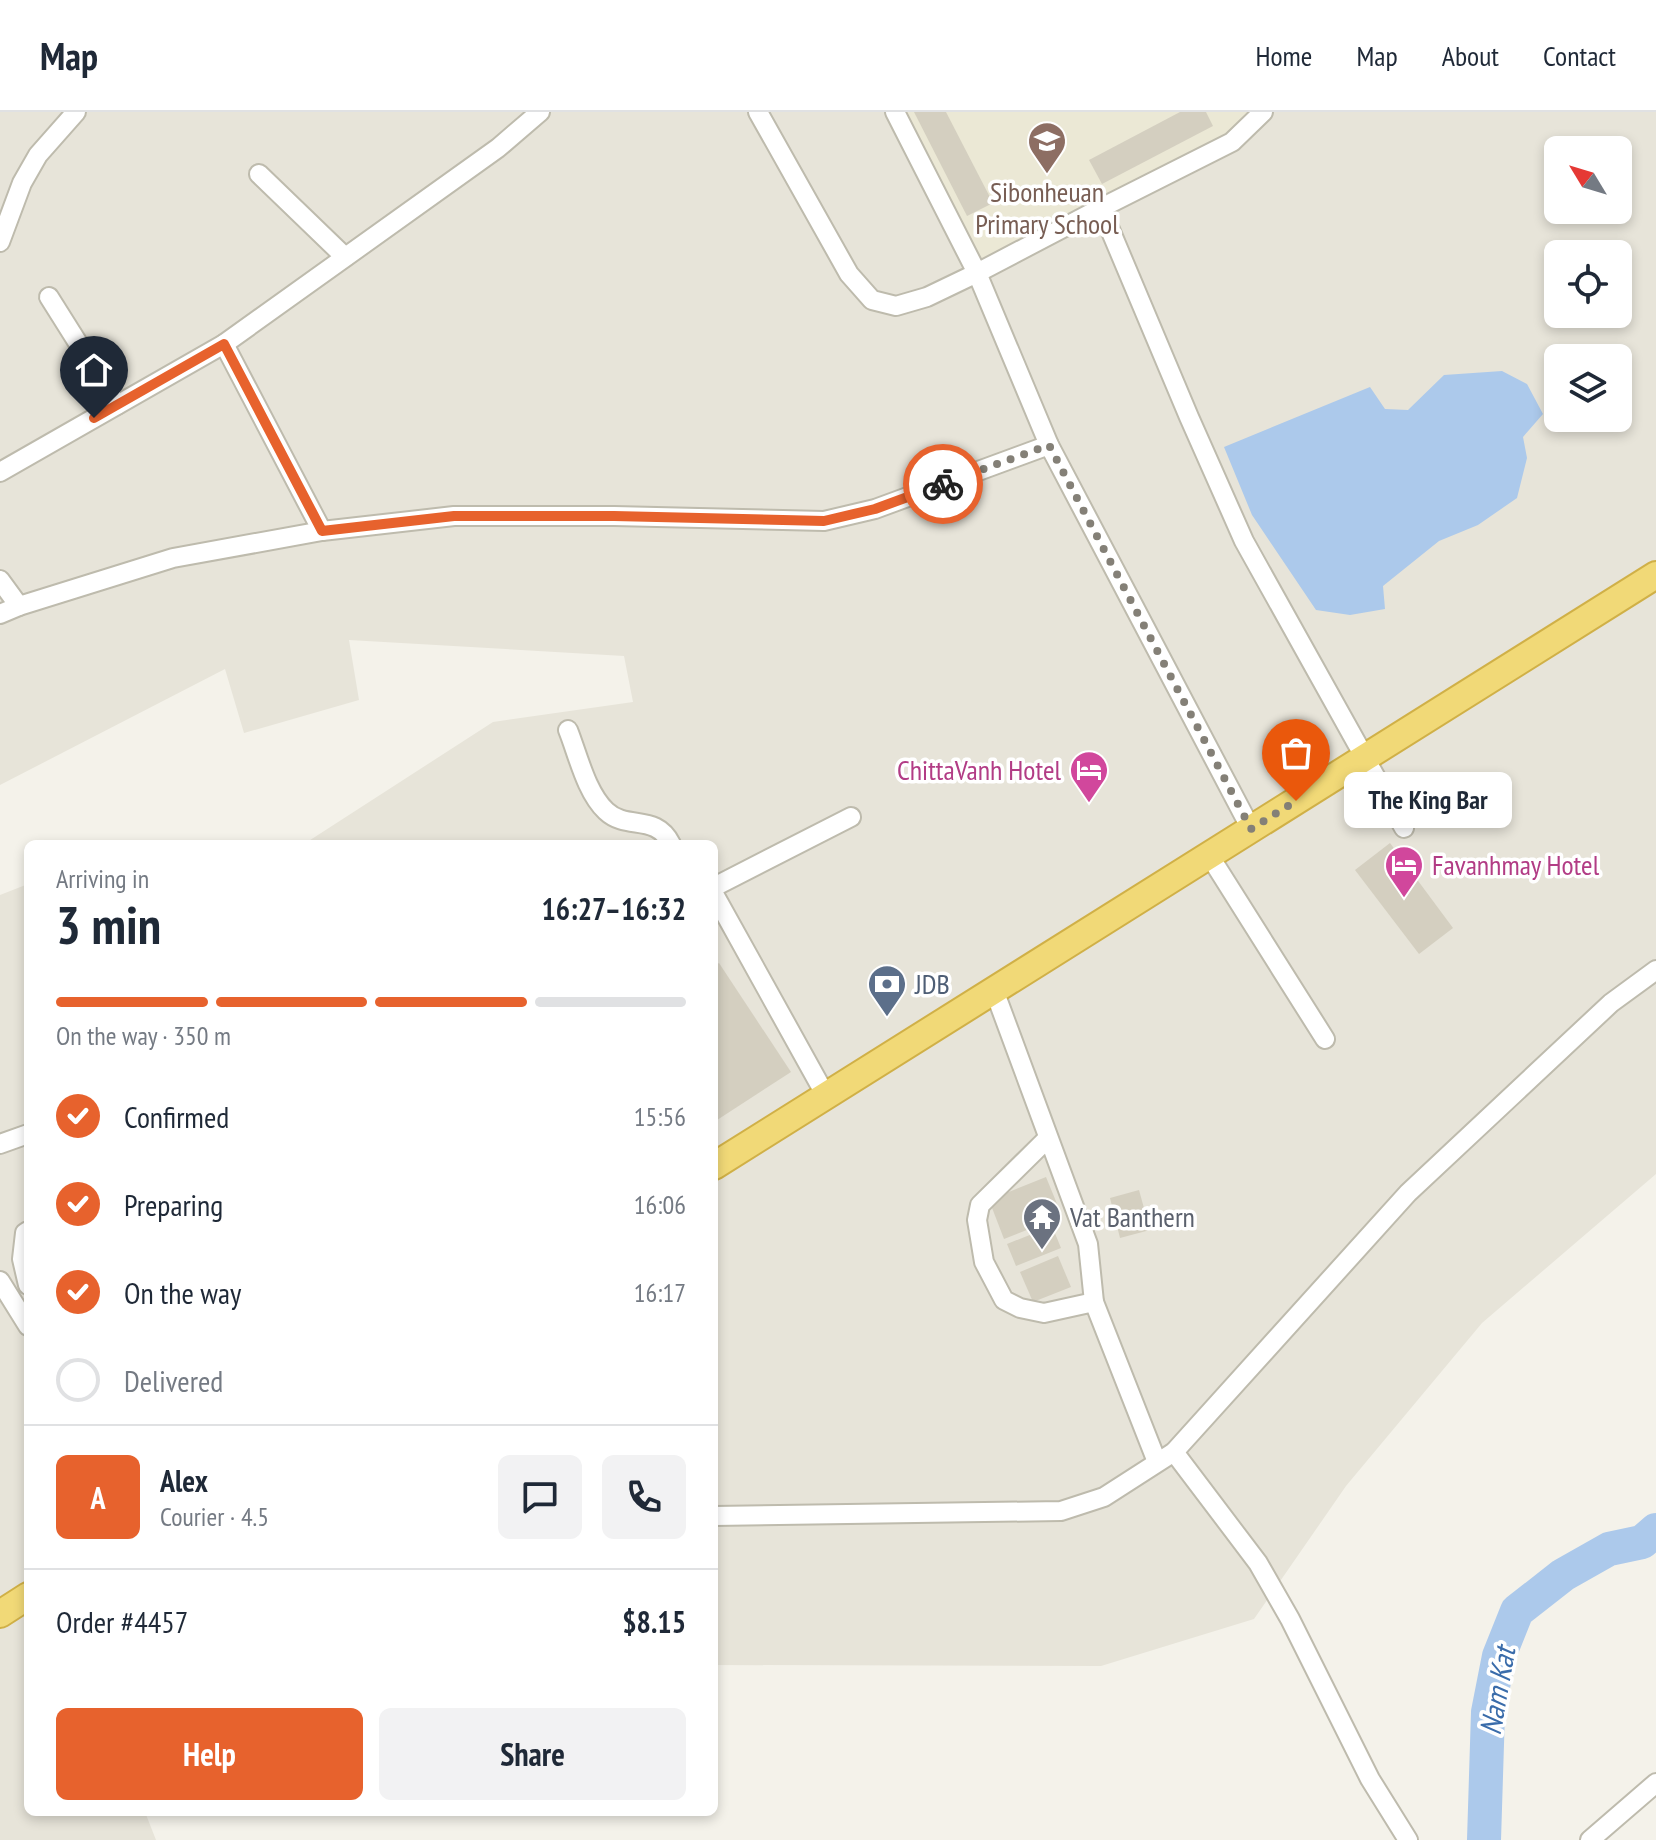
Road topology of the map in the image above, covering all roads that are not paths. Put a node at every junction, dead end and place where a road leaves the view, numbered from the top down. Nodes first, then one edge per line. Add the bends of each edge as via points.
1 (76, 112) edge
2 (540, 112) edge
3 (758, 112) edge
4 (895, 112) edge
5 (1263, 112) edge
6 (259, 174) dead end
7 (1101, 208) junction
8 (0, 242) edge
9 (345, 257) junction
10 (977, 273) junction
11 (49, 297) dead end
12 (224, 344) junction
13 (117, 405) junction
14 (1049, 445) junction
15 (0, 472) edge
16 (322, 531) junction
17 (1656, 575) edge
18 (0, 580) edge
19 (19, 606) junction
20 (0, 614) edge
21 (568, 730) dead end
22 (1364, 758) junction
23 (851, 817) dead end
24 (1404, 828) dead end
25 (1251, 829) junction
26 (669, 840) edge
27 (1209, 855) junction
28 (718, 885) edge
29 (718, 901) edge
30 (1656, 970) edge
31 (994, 990) junction
32 (1325, 1039) dead end
33 (826, 1096) junction
34 (24, 1135) edge
35 (1048, 1138) junction
36 (0, 1144) edge
37 (718, 1164) edge
38 (24, 1242) edge
39 (24, 1268) edge
40 (0, 1279) edge
41 (1094, 1302) junction
42 (24, 1319) edge
43 (1174, 1452) junction
44 (1157, 1462) junction
45 (718, 1516) edge
46 (24, 1599) edge
47 (0, 1614) edge
48 (1656, 1783) edge
49 (1408, 1840) edge
50 (1590, 1840) edge

1 - 8 street via 38,155
2 - 9 street
3 - 10 street via 849,274 872,300 896,306
4 - 10 street
5 - 7 street via 1232,142
6 - 9 street
7 - 10 street
7 - 22 street via 1244,541
9 - 12 street
10 - 14 street
11 - 13 street
12 - 13 street
12 - 16 street
13 - 15 street
14 - 16 street via 875,509 824,521 454,516
14 - 25 street
16 - 19 street via 173,558
17 - 22 highway
18 - 19 street
19 - 20 street
21 - 26 street via 594,796 607,812 658,828
22 - 24 street
22 - 25 highway
23 - 28 street
25 - 27 highway
27 - 31 highway
27 - 32 street
29 - 33 street
30 - 43 street via 1611,1003 1408,1193
31 - 33 highway
31 - 35 street
33 - 37 highway
34 - 36 street
35 - 41 street via 1088,1244
35 - 41 street via 980,1205 977,1220 984,1262 1004,1300 1020,1308 1044,1313
38 - 39 street
40 - 42 street
41 - 44 street
43 - 44 street
43 - 49 street via 1258,1563 1370,1779
44 - 45 street via 1104,1497 1061,1511
46 - 47 highway
48 - 50 street

